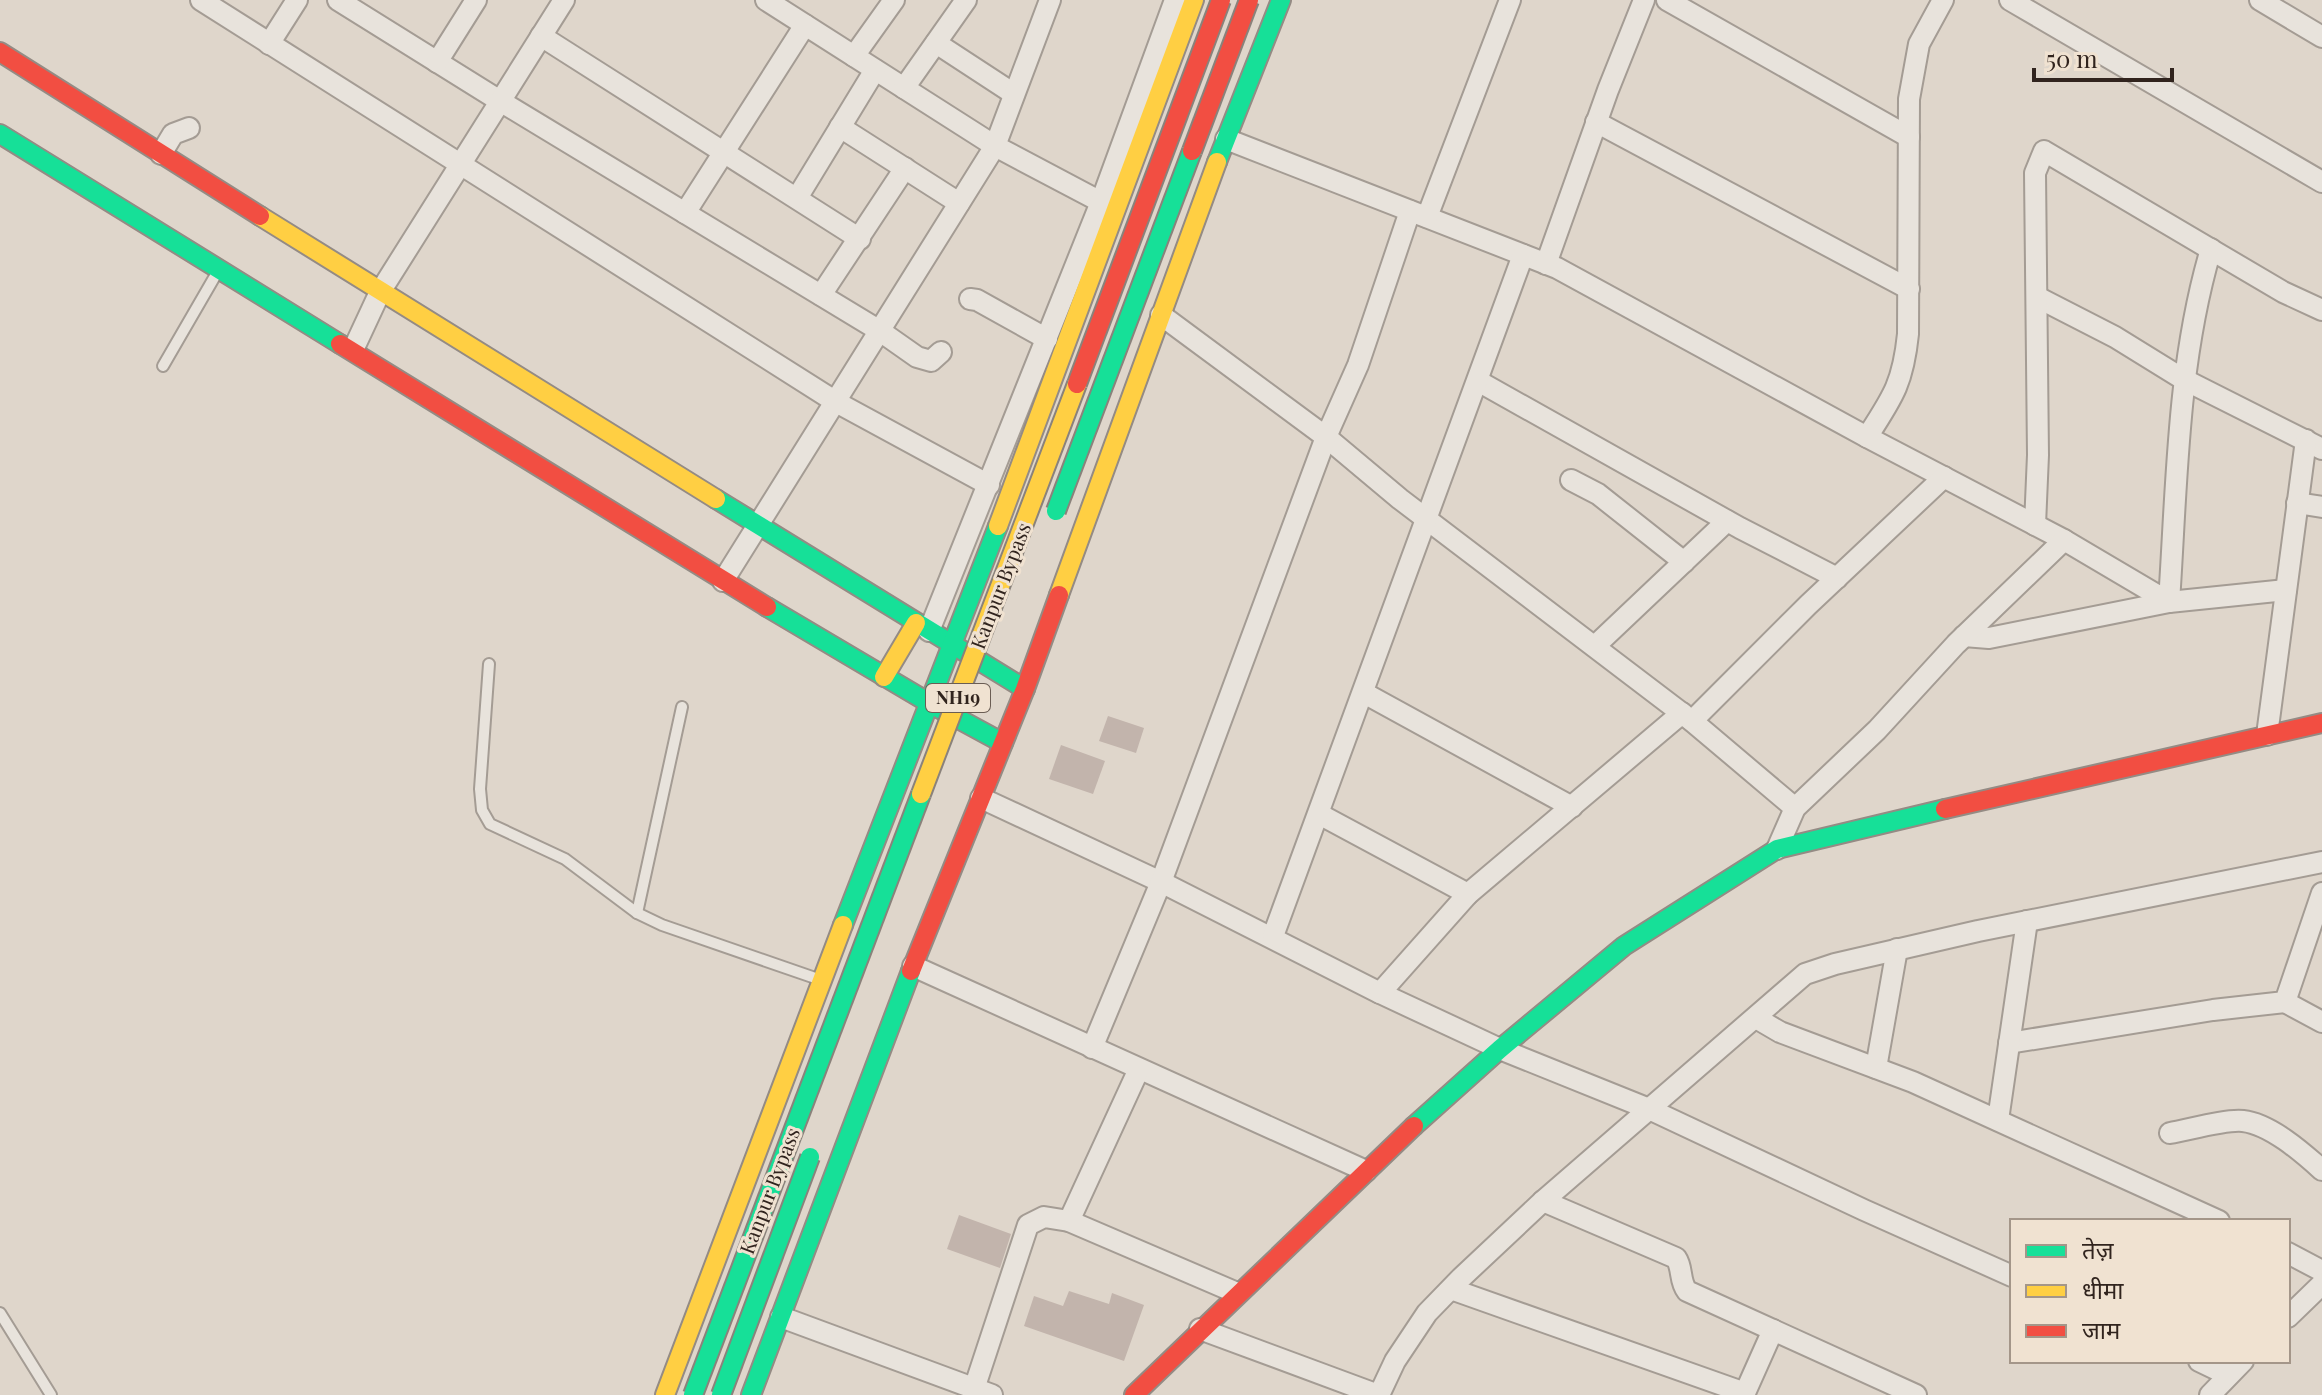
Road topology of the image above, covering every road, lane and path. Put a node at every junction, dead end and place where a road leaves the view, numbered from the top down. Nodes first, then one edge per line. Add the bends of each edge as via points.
1 (201, 0) edge
2 (297, 0) edge
3 (338, 0) edge
4 (564, 0) edge
5 (766, 0) edge
6 (894, 0) edge
7 (966, 0) edge
8 (1050, 0) edge
9 (1175, 0) edge
10 (1194, 0) edge
11 (1221, 0) edge
12 (1249, 0) edge
13 (1281, 0) edge
14 (1510, 0) edge
15 (1644, 0) edge
16 (1667, 0) edge
17 (1943, 0) edge
18 (2010, 0) edge
19 (2260, 0) edge
20 (474, 1) edge
21 (805, 25) junction
22 (541, 36) junction
23 (2322, 37) edge
24 (936, 43) junction
25 (269, 44) junction
26 (0, 52) edge
27 (854, 56) junction
28 (437, 62) junction
29 (875, 70) junction
30 (904, 88) junction
31 (1014, 94) junction
32 (500, 101) junction
33 (1596, 122) junction
34 (840, 127) junction
35 (189, 128) dead end
36 (0, 134) edge
37 (1909, 137) junction
38 (1226, 139) junction
39 (995, 146) junction
40 (724, 153) junction
41 (161, 154) junction
42 (460, 165) junction
43 (905, 168) junction
44 (2322, 182) edge
45 (797, 198) junction
46 (1101, 202) junction
47 (959, 203) junction
48 (685, 213) junction
49 (1419, 214) junction
50 (860, 239) junction
51 (2211, 249) junction
52 (1523, 255) junction
53 (1546, 264) junction
54 (219, 269) junction
55 (1909, 289) junction
56 (380, 292) junction
57 (821, 295) junction
58 (2037, 297) junction
59 (970, 299) dead end
60 (2322, 310) edge
61 (1161, 315) junction
62 (880, 331) junction
63 (1047, 339) junction
64 (353, 350) junction
65 (941, 361) dead end
66 (163, 366) dead end
67 (2183, 379) junction
68 (1478, 381) junction
69 (836, 402) junction
70 (1326, 437) junction
71 (1867, 437) junction
72 (2314, 444) edge
73 (1944, 477) junction
74 (1571, 480) dead end
75 (989, 485) junction
76 (2297, 503) junction
77 (2322, 507) edge
78 (1428, 519) junction
79 (1052, 521) dead end
80 (1727, 521) junction
81 (2035, 525) junction
82 (759, 526) junction
83 (2064, 540) junction
84 (1684, 562) junction
85 (1837, 578) junction
86 (723, 581) junction
87 (2286, 590) junction
88 (2169, 602) junction
89 (922, 627) junction
90 (1964, 636) junction
91 (954, 645) junction
92 (1595, 646) junction
93 (1002, 653) dead end
94 (489, 664) dead end
95 (884, 677) junction
96 (991, 683) dead end
97 (1025, 689) junction
98 (1364, 693) junction
99 (931, 704) junction
100 (682, 707) dead end
101 (980, 712) dead end
102 (1687, 717) junction
103 (2322, 723) edge
104 (2267, 735) junction
105 (969, 742) dead end
106 (1003, 743) junction
107 (981, 798) junction
108 (1572, 807) junction
109 (1795, 808) junction
110 (1319, 814) junction
111 (1777, 849) junction
112 (2322, 862) edge
113 (1161, 882) junction
114 (2322, 893) edge
115 (1468, 894) junction
116 (637, 913) junction
117 (2027, 921) junction
118 (1273, 936) junction
119 (1897, 949) junction
120 (913, 966) junction
121 (823, 981) junction
122 (1380, 993) junction
123 (2285, 1002) junction
124 (1756, 1018) junction
125 (2322, 1022) edge
126 (2009, 1043) junction
127 (1092, 1048) junction
128 (1500, 1049) junction
129 (1876, 1068) junction
130 (1139, 1069) junction
131 (1649, 1109) junction
132 (1998, 1120) junction
133 (2170, 1133) dead end
134 (816, 1140) dead end
135 (2322, 1170) edge
136 (1366, 1171) junction
137 (1543, 1201) junction
138 (2215, 1219) edge
139 (1069, 1221) junction
140 (2290, 1254) edge
141 (2322, 1271) edge
142 (2010, 1275) edge
143 (2322, 1284) edge
144 (1451, 1289) junction
145 (1237, 1293) junction
146 (0, 1313) edge
147 (2290, 1315) edge
148 (781, 1317) junction
149 (1200, 1329) junction
150 (1773, 1330) junction
151 (2209, 1363) edge
152 (2235, 1368) edge
153 (1874, 1386) edge
154 (983, 1392) edge
155 (1745, 1394) edge
156 (51, 1395) edge
157 (665, 1395) edge
158 (693, 1395) edge
159 (721, 1395) edge
160 (751, 1395) edge
161 (1134, 1395) edge
162 (1379, 1395) edge
163 (1916, 1395) edge
164 (2210, 1395) edge

1 - 25 street
2 - 25 street
3 - 28 street
4 - 22 street
5 - 21 street
6 - 27 street
7 - 24 street
8 - 31 street
9 - 46 street
10 - 91 main road
11 - 158 main road, Kanpur Bypass / NH19, bridge
12 - 79 main road, Kanpur Bypass, bridge
13 - 38 main road
14 - 49 street
15 - 33 street
16 - 37 street
17 - 37 street via 1919,44 1909,99
18 - 44 street
19 - 23 street
20 - 28 street
21 - 27 street
21 - 40 street
22 - 32 street
22 - 40 street
24 - 30 street
24 - 31 street
25 - 42 street
26 - 41 main road
27 - 29 street
28 - 32 street
29 - 30 street
29 - 34 street
30 - 39 street
31 - 39 street
32 - 42 street
32 - 48 street
33 - 53 street
33 - 55 street
34 - 43 street
34 - 45 street
35 - 41 street via 173,134
36 - 54 main road
37 - 55 street
38 - 49 street
38 - 61 main road
39 - 46 street
39 - 47 street
40 - 45 street
40 - 48 street
41 - 56 main road
42 - 56 street
42 - 69 street
43 - 47 street
43 - 50 street
45 - 50 street
46 - 63 street
47 - 62 street
48 - 57 street
49 - 52 street
49 - 70 street
50 - 57 street
51 - 58 street via 2044,151 2035,173
51 - 60 street
51 - 67 street
52 - 53 street
52 - 68 street
53 - 71 street
54 - 64 main road
54 - 66 lane
55 - 71 street via 1905,366 1897,390
56 - 64 street
56 - 82 main road
57 - 62 street
58 - 67 street
58 - 81 street
59 - 63 street
61 - 70 street
61 - 97 main road
62 - 65 street via 917,357
62 - 69 street
63 - 75 street
64 - 86 main road
67 - 72 street
67 - 88 street
68 - 78 street
68 - 80 street
69 - 75 street
69 - 82 street
70 - 78 street
70 - 113 street
71 - 73 street
72 - 76 street
73 - 81 street
73 - 85 street
74 - 84 street via 1598,494
75 - 89 street
76 - 77 street
76 - 87 street
78 - 92 street
78 - 98 street
80 - 84 street
80 - 85 street
81 - 83 street
82 - 86 street
82 - 89 main road
83 - 88 street
83 - 90 street
84 - 92 street
85 - 102 street
86 - 95 main road
87 - 88 street
87 - 104 street
88 - 90 street via 1989,638
89 - 91 main road
89 - 95 main road
90 - 109 street
91 - 97 main road
91 - 99 main road
92 - 102 street
93 - 96 main road, Kanpur Bypass / NH19
94 - 116 lane via 480,789 490,824 565,859
95 - 99 main road
97 - 106 main road
98 - 108 street
98 - 110 street
99 - 106 main road
99 - 121 main road
100 - 116 lane
101 - 105 main road, NH19
102 - 108 street
102 - 109 street
103 - 104 main road
104 - 111 main road
106 - 107 main road
107 - 113 street
107 - 120 main road
108 - 115 street
109 - 111 street
110 - 115 street
110 - 118 street
111 - 128 main road via 1624,946
112 - 117 street
113 - 118 street
113 - 127 street
114 - 123 street
115 - 122 street
116 - 121 lane
117 - 119 street
117 - 126 street
118 - 122 street
119 - 124 street via 1805,974
119 - 129 street
120 - 127 street
120 - 148 main road
121 - 157 main road
122 - 128 street
123 - 125 street
123 - 126 street
124 - 129 street
124 - 131 street
126 - 132 street
127 - 130 street
128 - 131 street
128 - 136 main road
129 - 132 street
130 - 136 street
130 - 139 street
131 - 137 street
131 - 142 street
132 - 138 street
133 - 135 street via 2242,1120 2295,1146
134 - 159 main road, Kanpur Bypass, bridge
136 - 145 main road
137 - 144 street
137 - 150 street via 1676,1258 1687,1291
139 - 145 street
139 - 154 street via 1044,1217 1028,1225
140 - 141 street
143 - 147 street
144 - 155 street
144 - 162 street via 1427,1313
145 - 149 main road
146 - 156 lane
148 - 154 street
148 - 160 main road
149 - 161 main road
149 - 162 street
150 - 153 street
150 - 155 street
151 - 152 street
152 - 164 street
153 - 163 street

